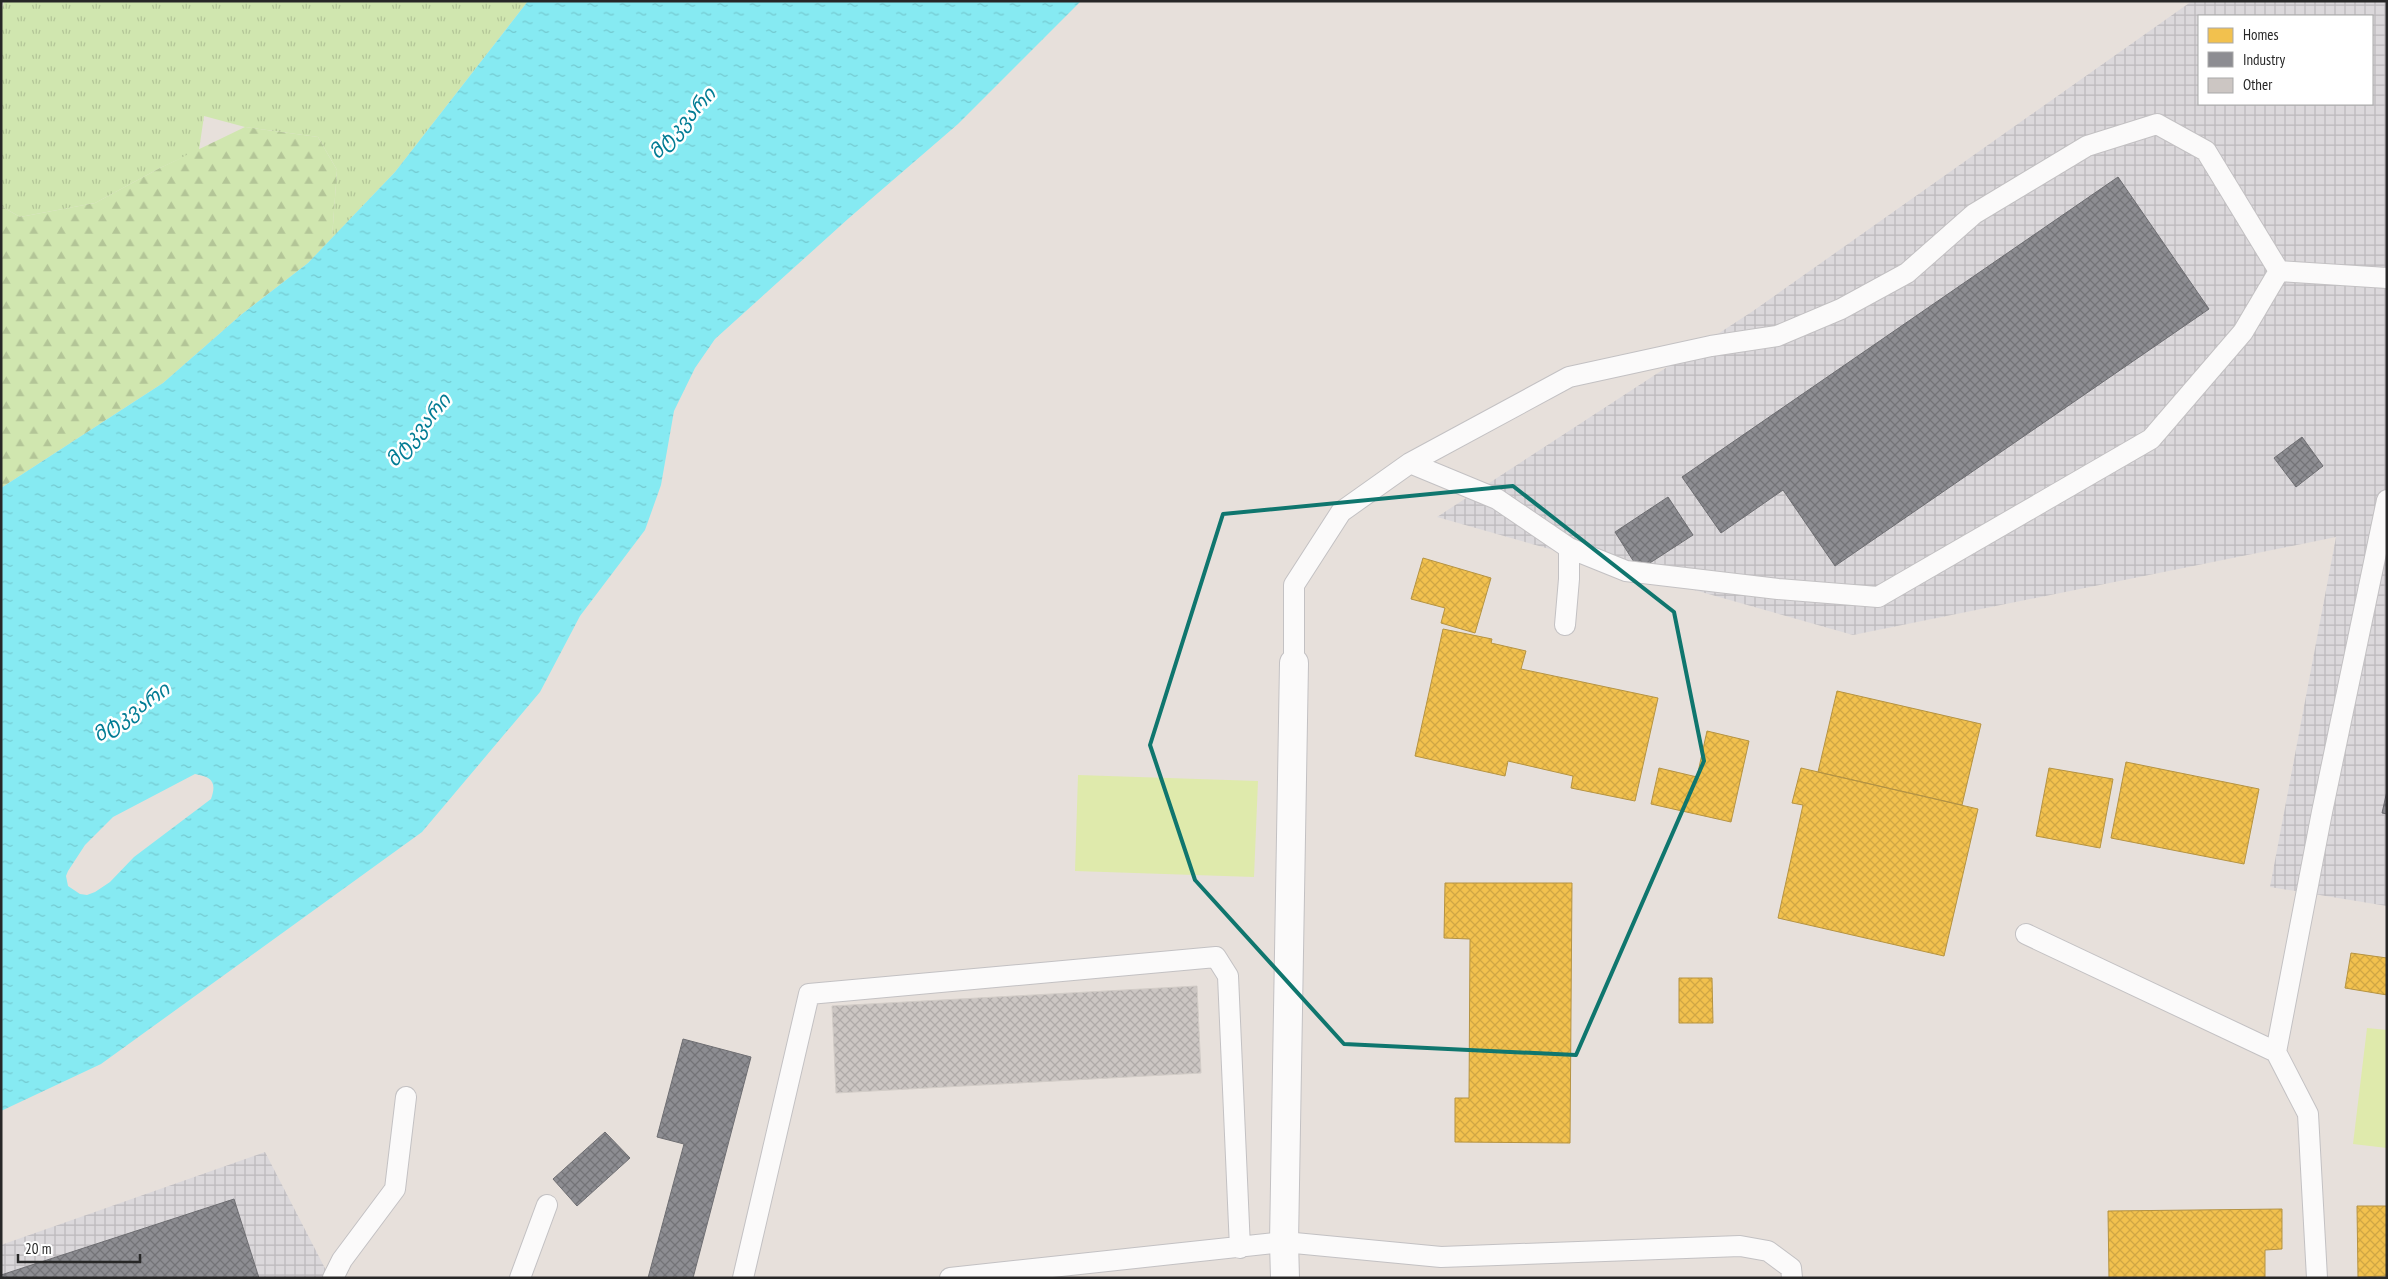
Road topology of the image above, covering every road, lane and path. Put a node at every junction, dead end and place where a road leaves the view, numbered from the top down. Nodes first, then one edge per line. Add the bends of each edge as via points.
1 (2279, 271) junction
2 (2387, 278) edge
3 (1410, 463) junction
4 (2387, 500) edge
5 (1569, 548) junction
6 (1565, 625) dead end
7 (1294, 663) joint
8 (2026, 934) dead end
9 (2276, 1052) junction
10 (406, 1097) dead end
11 (547, 1205) dead end
12 (1284, 1242) junction
13 (1240, 1248) junction
14 (333, 1278) edge
15 (520, 1278) edge
16 (743, 1278) edge
17 (950, 1278) edge
18 (1285, 1278) edge
19 (1792, 1278) edge
20 (2317, 1278) edge

1 - 2 lane
1 - 3 lane via 2206,151 2157,124 2087,146 1974,214 1907,273 1841,309 1777,336 1711,346 1569,377
1 - 5 lane via 2243,332 2151,440 1878,597 1626,571
3 - 5 lane via 1497,499
3 - 7 lane via 1341,512 1294,585
4 - 9 lane
5 - 6 lane
7 - 12 street
8 - 9 lane
9 - 20 lane via 2308,1114
10 - 14 lane via 395,1189 342,1260
11 - 15 lane
12 - 13 lane
12 - 18 street
12 - 19 lane via 1441,1257 1740,1246 1768,1251 1791,1268
13 - 16 lane via 1228,976 1216,957 809,994
13 - 17 lane

